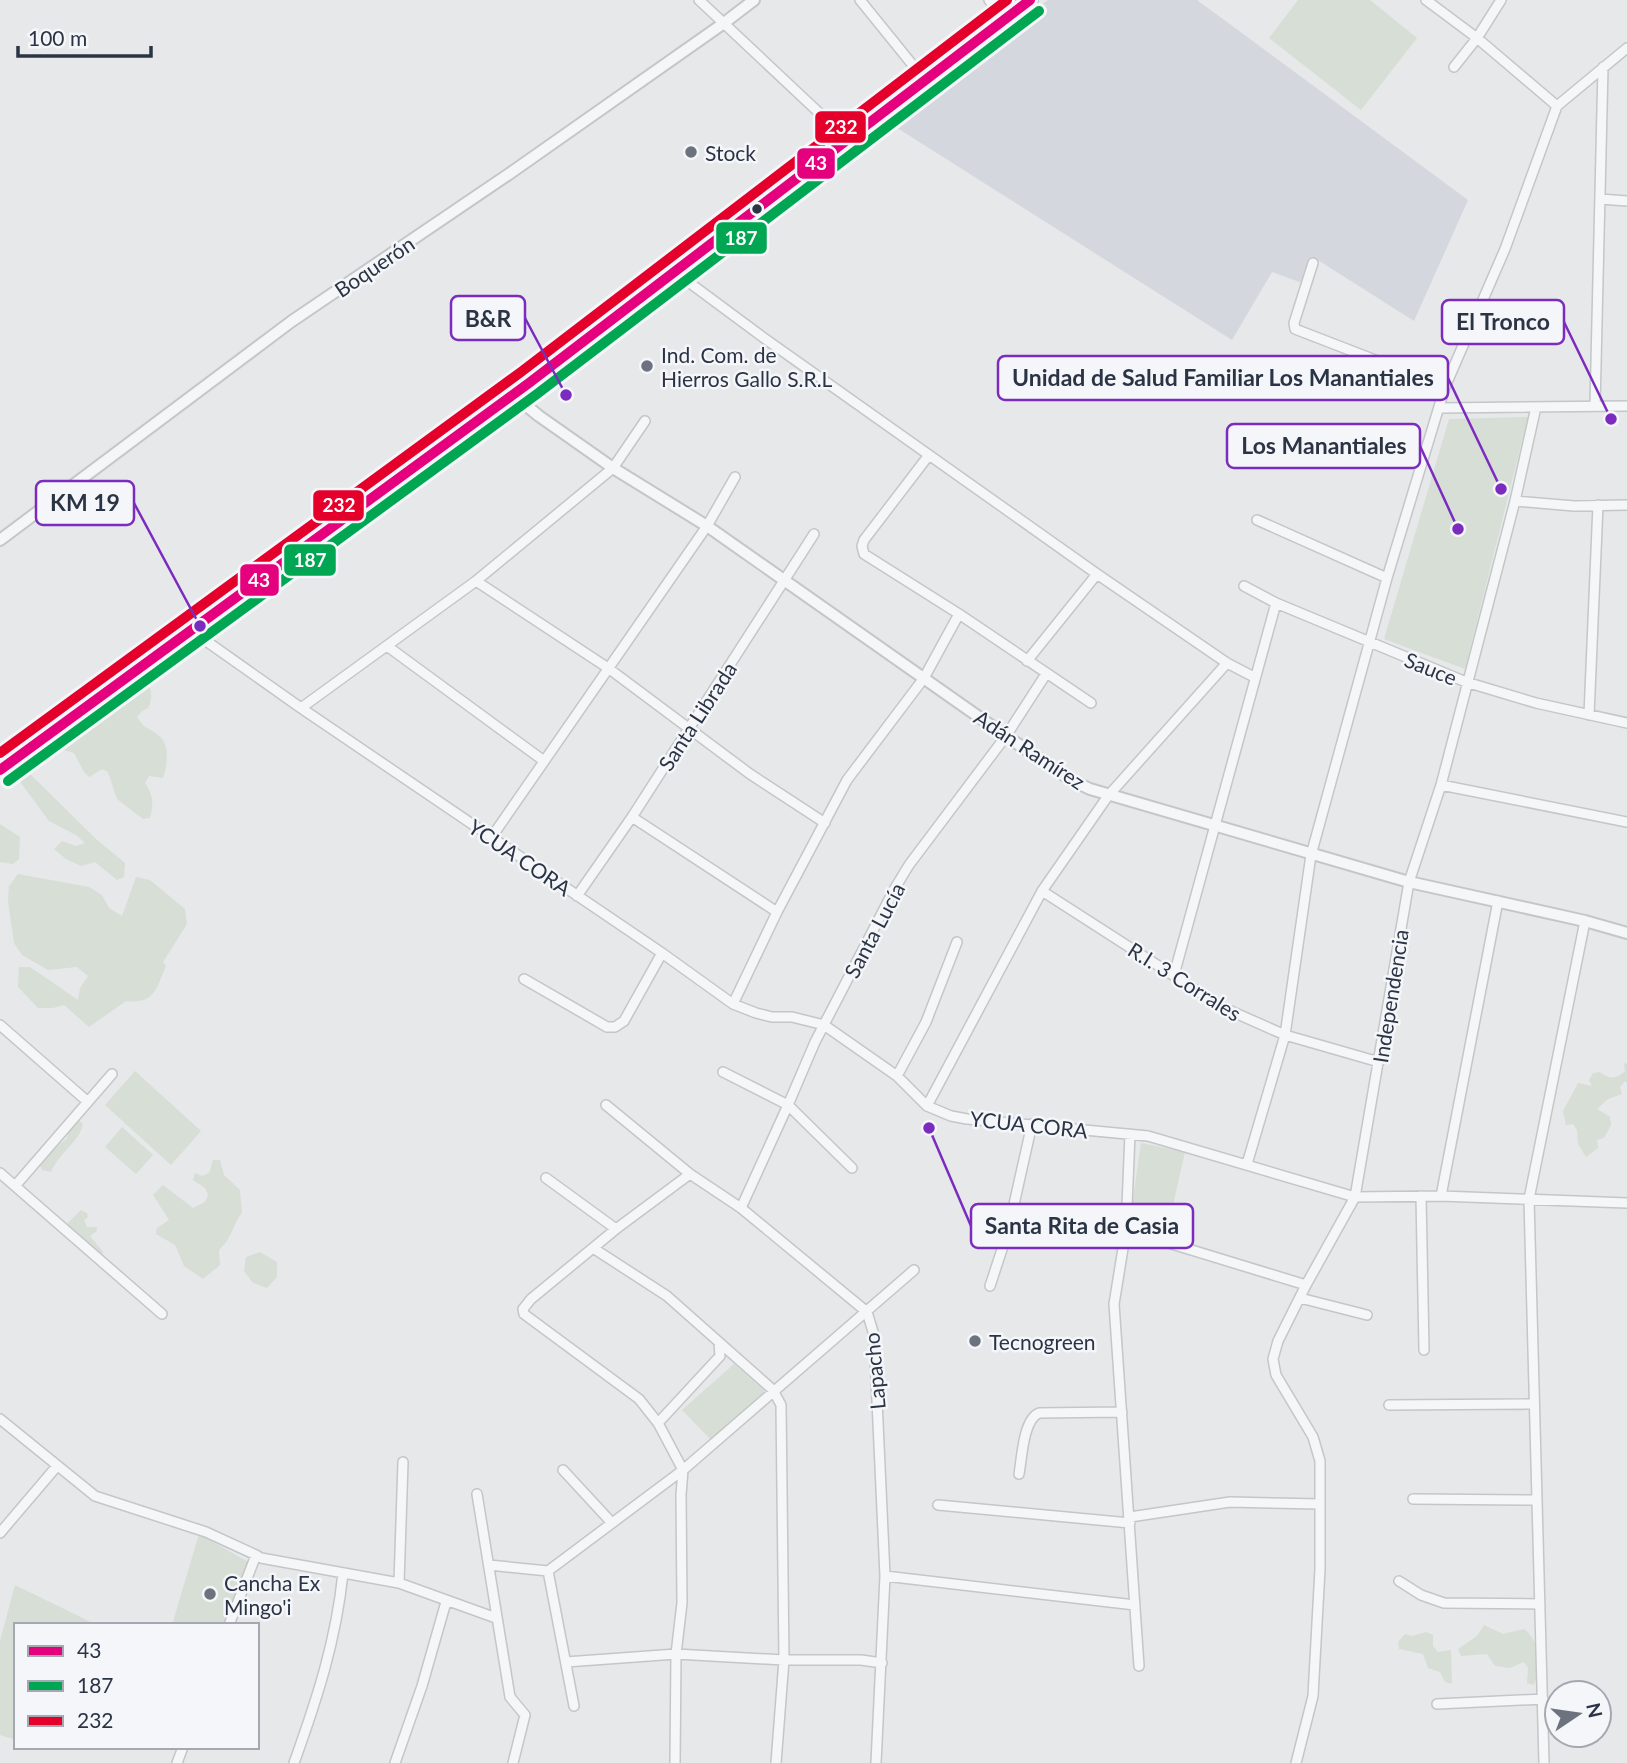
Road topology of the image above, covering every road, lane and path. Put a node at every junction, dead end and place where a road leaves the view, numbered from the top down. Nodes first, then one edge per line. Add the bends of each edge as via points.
1 (699, 0) edge
2 (754, 0) edge
3 (860, 0) edge
4 (989, 0) edge
5 (1030, 0) edge
6 (1426, 0) edge
7 (1501, 0) edge
8 (1004, 20) junction
9 (724, 23) junction
10 (1477, 38) junction
11 (1627, 48) edge
12 (1603, 66) junction
13 (1454, 67) dead end
14 (924, 79) junction
15 (1558, 106) junction
16 (847, 139) junction
17 (1600, 200) junction
18 (1627, 201) edge
19 (1313, 263) dead end
20 (675, 272) junction
21 (1446, 387) junction
22 (512, 394) junction
23 (1595, 406) junction
24 (1627, 406) edge
25 (1536, 407) junction
26 (1440, 408) junction
27 (646, 421) dead end
28 (929, 455) junction
29 (613, 468) junction
30 (735, 477) dead end
31 (1515, 501) junction
32 (1598, 505) junction
33 (1627, 505) edge
34 (1256, 520) dead end
35 (706, 526) junction
36 (814, 534) dead end
37 (2, 535) edge
38 (1097, 574) junction
39 (1387, 578) junction
40 (476, 581) junction
41 (786, 581) junction
42 (1244, 586) dead end
43 (1276, 603) junction
44 (959, 614) junction
45 (192, 631) junction
46 (1369, 643) junction
47 (387, 646) junction
48 (1027, 661) junction
49 (1227, 663) junction
50 (608, 668) junction
51 (1046, 674) junction
52 (1254, 677) junction
53 (924, 678) junction
54 (1466, 682) junction
55 (1091, 703) dead end
56 (301, 708) junction
57 (1589, 715) junction
58 (1627, 723) edge
59 (688, 728) junction
60 (1006, 736) junction
61 (544, 761) junction
62 (0, 770) edge
63 (1441, 785) junction
64 (1108, 796) junction
65 (632, 817) junction
66 (1627, 822) edge
67 (825, 823) junction
68 (1214, 826) junction
69 (491, 838) junction
70 (1311, 855) junction
71 (1409, 882) junction
72 (1042, 891) junction
73 (577, 897) junction
74 (1498, 901) junction
75 (777, 912) junction
76 (1585, 921) junction
77 (1627, 933) edge
78 (957, 942) dead end
79 (662, 953) junction
80 (1174, 975) junction
81 (524, 979) dead end
82 (733, 1004) junction
83 (0, 1025) edge
84 (824, 1026) junction
85 (1285, 1035) junction
86 (1379, 1062) junction
87 (723, 1072) dead end
88 (112, 1074) dead end
89 (897, 1076) junction
90 (88, 1102) junction
91 (606, 1104) dead end
92 (788, 1105) junction
93 (927, 1106) junction
94 (1032, 1125) junction
95 (1130, 1134) junction
96 (1247, 1164) junction
97 (852, 1168) dead end
98 (0, 1173) edge
99 (690, 1174) junction
100 (546, 1178) dead end
101 (15, 1186) junction
102 (1421, 1196) junction
103 (1441, 1196) junction
104 (1355, 1197) junction
105 (1529, 1199) junction
106 (1627, 1203) edge
107 (741, 1208) junction
108 (616, 1228) junction
109 (1126, 1230) junction
110 (593, 1248) junction
111 (914, 1270) dead end
112 (1306, 1284) junction
113 (989, 1286) dead end
114 (1300, 1298) junction
115 (867, 1312) junction
116 (162, 1314) dead end
117 (1367, 1315) dead end
118 (719, 1342) junction
119 (1424, 1350) dead end
120 (773, 1390) junction
121 (1533, 1404) junction
122 (1389, 1405) dead end
123 (1122, 1412) junction
124 (0, 1419) edge
125 (658, 1423) junction
126 (403, 1462) dead end
127 (57, 1466) junction
128 (563, 1470) dead end
129 (683, 1470) junction
130 (1018, 1474) dead end
131 (477, 1494) dead end
132 (1413, 1500) dead end
133 (1536, 1500) junction
134 (1320, 1504) junction
135 (937, 1505) dead end
136 (1130, 1520) junction
137 (612, 1523) junction
138 (0, 1534) edge
139 (256, 1555) junction
140 (489, 1565) junction
141 (548, 1571) junction
142 (343, 1573) junction
143 (886, 1576) junction
144 (1399, 1581) dead end
145 (398, 1583) junction
146 (446, 1602) junction
147 (1540, 1604) junction
148 (1135, 1605) junction
149 (496, 1618) junction
150 (230, 1623) edge
151 (676, 1654) junction
152 (784, 1660) junction
153 (566, 1662) junction
154 (882, 1663) junction
155 (1139, 1666) dead end
156 (1543, 1699) joint
157 (1437, 1704) dead end
158 (574, 1706) dead end
159 (294, 1763) edge
160 (395, 1763) edge
161 (513, 1763) edge
162 (675, 1763) edge
163 (776, 1763) edge
164 (876, 1763) edge
165 (1296, 1763) edge

1 - 9 street
2 - 9 street, Boquerón
3 - 14 street
4 - 8 street
5 - 8 main road
6 - 10 street
7 - 10 street
8 - 14 main road
9 - 16 street
9 - 37 street, Boquerón via 292,321
10 - 13 street
10 - 15 street
11 - 12 street
12 - 15 street
12 - 17 street
14 - 16 main road
15 - 21 street via 1505,249
16 - 20 main road
17 - 18 street
17 - 23 street
19 - 21 street via 1295,329
20 - 22 main road
20 - 28 street
21 - 26 street
22 - 29 street, Adán Ramírez
22 - 45 main road
23 - 24 street
23 - 25 street
25 - 26 street
25 - 31 street, Independencia
26 - 39 street
27 - 29 street
28 - 38 street
28 - 44 street via 862,546 864,554
29 - 35 street, Adán Ramírez
29 - 40 street
30 - 35 street
31 - 32 street
31 - 54 street, Independencia
32 - 33 street
32 - 57 street
34 - 39 street
35 - 41 street, Adán Ramírez
35 - 50 street
36 - 41 street, Santa Librada
38 - 48 street
38 - 49 street
39 - 46 street
40 - 47 street
40 - 50 street
41 - 53 street, Adán Ramírez
41 - 59 street, Santa Librada
42 - 43 street, Sauce
43 - 46 street, Sauce
43 - 52 street
44 - 48 street
44 - 53 street
45 - 56 street, YCUA CORA
45 - 62 main road
46 - 54 street, Sauce
46 - 70 street
47 - 56 street
47 - 61 street
48 - 51 street
49 - 52 street
49 - 64 street
50 - 59 street
50 - 61 street
51 - 55 street
51 - 60 street, Santa Lucía
52 - 68 street
53 - 60 street, Adán Ramírez
53 - 67 street via 847,780
54 - 57 street, Sauce
54 - 63 street, Independencia
56 - 69 street, YCUA CORA
57 - 58 street, Sauce
59 - 65 street, Santa Librada
59 - 67 street
60 - 64 street, Adán Ramírez via 1071,780
60 - 84 street, Santa Lucía via 909,865
61 - 69 street
63 - 66 street
63 - 71 street, Independencia
64 - 68 street, Adán Ramírez
64 - 72 street
65 - 73 street, Santa Librada
65 - 75 street
67 - 75 street
68 - 70 street, Adán Ramírez
68 - 80 street
69 - 73 street, YCUA CORA
70 - 71 street, Adán Ramírez
70 - 85 street
71 - 74 street, Adán Ramírez
71 - 86 street, Independencia
72 - 80 street, R.I. 3 Corrales
72 - 93 street
73 - 79 street, YCUA CORA
74 - 76 street, Adán Ramírez
74 - 103 street
75 - 82 street
76 - 77 street, Adán Ramírez
76 - 105 street
78 - 89 street via 926,1022
79 - 81 street via 624,1021 615,1027 607,1027
79 - 82 street, YCUA CORA
80 - 85 street, R.I. 3 Corrales via 1224,1009
82 - 84 street, YCUA CORA
83 - 90 street
84 - 89 street, YCUA CORA
84 - 92 street, Santa Lucía
85 - 86 street, R.I. 3 Corrales
85 - 96 street
86 - 104 street, Independencia
87 - 92 street
88 - 90 street
89 - 93 street, YCUA CORA
90 - 101 street
91 - 99 street, Lapacho
92 - 97 street
92 - 107 street, Santa Lucía
93 - 94 street, YCUA CORA via 967,1119
94 - 95 street, YCUA CORA
94 - 113 street via 1010,1223
95 - 96 street, YCUA CORA via 1168,1140
95 - 109 street
96 - 104 street, YCUA CORA
98 - 101 street
99 - 107 street, Lapacho
99 - 108 street
100 - 108 street
101 - 116 street
102 - 103 street, YCUA CORA
102 - 104 street, YCUA CORA
102 - 119 street
103 - 105 street, YCUA CORA
104 - 112 street, Independencia
105 - 106 street, YCUA CORA
105 - 121 street
107 - 115 street, Lapacho
108 - 110 street
109 - 112 street
109 - 123 street via 1114,1304
110 - 118 street via 667,1296
110 - 125 street via 531,1299 524,1314 639,1399
111 - 115 street
112 - 114 street, Independencia
114 - 117 street
114 - 134 street, Independencia via 1279,1341 1273,1368 1319,1451
115 - 120 street
115 - 143 street, Lapacho via 874,1335
118 - 120 street
118 - 125 street via 720,1356
120 - 129 street
120 - 152 street via 781,1405 782,1421
121 - 122 street
121 - 133 street
123 - 130 street via 1034,1415 1027,1426
123 - 136 street
124 - 127 street
125 - 129 street
126 - 145 street
127 - 138 street
127 - 139 street via 95,1496 206,1532
128 - 137 street
129 - 137 street
129 - 151 street via 681,1625
131 - 140 street
132 - 133 street
133 - 147 street
134 - 136 street via 1230,1502
134 - 165 street, Independencia via 1313,1696
135 - 136 street
136 - 148 street
137 - 141 street
139 - 142 street
139 - 150 street
140 - 141 street
140 - 149 street
141 - 153 street
142 - 145 street
142 - 159 street via 331,1649
143 - 148 street
143 - 154 street, Lapacho
144 - 147 street via 1444,1604
145 - 146 street
146 - 149 street
146 - 160 street
147 - 156 street
148 - 155 street
149 - 161 street via 510,1697 525,1715
151 - 152 street
151 - 153 street
151 - 162 street
152 - 154 street
152 - 163 street
153 - 158 street
154 - 164 street, Lapacho
156 - 157 street

